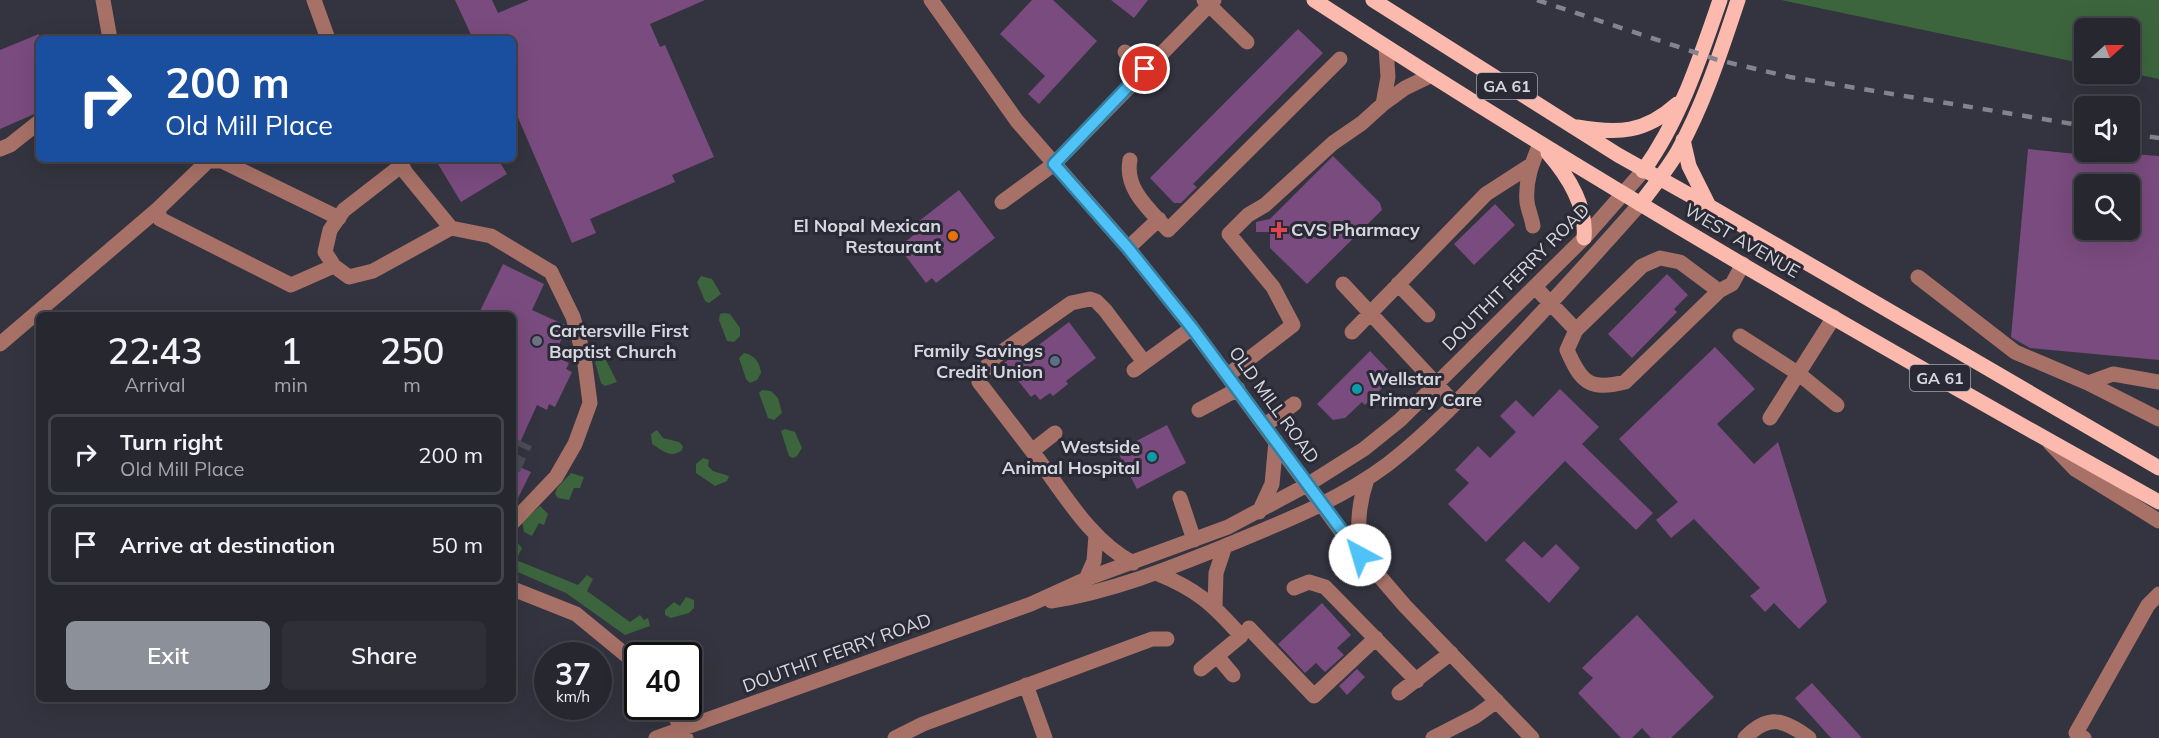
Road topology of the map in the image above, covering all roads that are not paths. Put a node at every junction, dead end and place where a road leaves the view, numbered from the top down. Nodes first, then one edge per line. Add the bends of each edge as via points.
1 (104, 0) edge
2 (314, 0) edge
3 (930, 0) edge
4 (1314, 0) edge
5 (1373, 0) edge
6 (1720, 0) edge
7 (1738, 0) edge
8 (1209, 1) edge
9 (110, 36) edge
10 (327, 36) edge
11 (1247, 42) dead end
12 (1386, 47) junction
13 (1125, 52) dead end
14 (1340, 59) dead end
15 (1145, 69) junction
16 (1430, 76) junction
17 (1682, 100) junction
18 (1383, 104) junction
19 (36, 124) edge
20 (1570, 126) junction
21 (1683, 140) junction
22 (1540, 144) junction
23 (0, 149) edge
24 (1130, 160) dead end
25 (207, 162) edge
26 (224, 162) edge
27 (400, 162) edge
28 (1054, 164) junction
29 (1531, 165) junction
30 (1643, 171) junction
31 (1659, 179) junction
32 (1503, 181) junction
33 (1623, 194) junction
34 (1002, 202) dead end
35 (1640, 204) junction
36 (1527, 206) junction
37 (1709, 206) junction
38 (158, 209) junction
39 (339, 218) junction
40 (1159, 219) junction
41 (1533, 226) dead end
42 (451, 228) junction
43 (1584, 238) junction
44 (1128, 248) junction
45 (1743, 264) junction
46 (334, 266) junction
47 (1918, 277) dead end
48 (1343, 284) dead end
49 (1398, 284) junction
50 (1535, 287) junction
51 (1719, 291) junction
52 (1551, 304) junction
53 (37, 312) edge
54 (36, 313) edge
55 (1370, 314) junction
56 (1428, 315) dead end
57 (1834, 317) junction
58 (1192, 328) junction
59 (1576, 330) junction
60 (1352, 332) dead end
61 (1740, 336) dead end
62 (0, 344) edge
63 (1799, 374) junction
64 (1228, 375) junction
65 (2159, 382) edge
66 (2088, 383) junction
67 (1437, 384) junction
68 (1238, 388) junction
69 (1294, 404) dead end
70 (1455, 404) junction
71 (1837, 405) dead end
72 (1199, 410) dead end
73 (1770, 418) dead end
74 (2159, 419) edge
75 (1265, 425) junction
76 (1055, 433) dead end
77 (2046, 439) junction
78 (1276, 441) junction
79 (1032, 451) junction
80 (2159, 468) edge
81 (1367, 479) junction
82 (1307, 485) junction
83 (1180, 498) dead end
84 (2159, 502) edge
85 (1322, 504) junction
86 (1259, 512) junction
87 (516, 519) edge
88 (2159, 521) edge
89 (1096, 535) junction
90 (1194, 540) junction
91 (1225, 546) junction
92 (1360, 555) junction
93 (1132, 563) junction
94 (1156, 573) junction
95 (1086, 579) junction
96 (1294, 588) dead end
97 (516, 590) edge
98 (2159, 594) edge
99 (1031, 604) junction
100 (1215, 606) junction
101 (1249, 628) junction
102 (1376, 638) junction
103 (1167, 639) dead end
104 (624, 653) edge
105 (1451, 653) junction
106 (1216, 656) junction
107 (1201, 669) dead end
108 (1233, 675) dead end
109 (1417, 681) junction
110 (1026, 686) junction
111 (1399, 693) dead end
112 (1497, 701) junction
113 (684, 733) edge
114 (1438, 737) edge
115 (656, 738) edge
116 (895, 738) edge
117 (1045, 738) edge
118 (1532, 738) edge
119 (1744, 738) edge
120 (1809, 738) edge
121 (2084, 738) edge

1 - 9 street
2 - 10 street
3 - 28 street, OLD MILL ROAD via 1017,121
4 - 12 main road, WEST AVENUE / GA 61
5 - 20 main road, WEST AVENUE / GA 61
6 - 17 main road
7 - 21 main road via 1718,60
8 - 11 street
8 - 15 street
12 - 16 main road, WEST AVENUE / GA 61
12 - 18 street via 1388,76
13 - 15 street
14 - 40 street via 1168,230
15 - 28 street
16 - 18 street
16 - 22 main road, WEST AVENUE / GA 61
17 - 20 main road via 1655,121 1636,129 1611,131
17 - 30 main road
18 - 64 street via 1229,234 1273,287 1293,325
19 - 23 street
20 - 30 main road, WEST AVENUE / GA 61
21 - 31 main road
21 - 37 main road via 1689,166
22 - 29 street
22 - 33 main road, WEST AVENUE / GA 61
22 - 43 main road via 1574,190
24 - 40 street via 1132,186
25 - 38 street
26 - 39 street
27 - 39 street
27 - 42 street
28 - 34 street
28 - 44 street, OLD MILL ROAD
29 - 32 street
29 - 36 street
30 - 31 main road, WEST AVENUE / GA 61
30 - 33 street, DOUTHIT FERRY ROAD
31 - 35 main road
31 - 37 main road, WEST AVENUE / GA 61
32 - 36 street
32 - 49 street
33 - 35 main road, WEST AVENUE / GA 61
33 - 43 street, DOUTHIT FERRY ROAD
35 - 45 main road, WEST AVENUE / GA 61
35 - 52 street, DOUTHIT FERRY ROAD
36 - 41 street
37 - 80 main road, WEST AVENUE / GA 61
38 - 46 street via 160,219 291,285
38 - 53 street
39 - 46 street via 330,230 325,252
40 - 44 street
42 - 46 street via 373,271 349,277
42 - 87 street via 491,236 551,272 573,317 584,357 590,403 574,444 556,477
43 - 50 street, DOUTHIT FERRY ROAD
44 - 58 street, OLD MILL ROAD
45 - 51 street via 1732,284
45 - 57 main road, WEST AVENUE / GA 61
47 - 66 street via 2015,352
48 - 55 street
49 - 55 street
49 - 56 street
50 - 52 street
50 - 67 street, DOUTHIT FERRY ROAD
51 - 59 street via 1680,262 1660,258 1642,267
51 - 59 street via 1624,382 1604,387 1587,383 1575,369 1567,350
52 - 59 street
52 - 70 street, DOUTHIT FERRY ROAD
54 - 62 street
55 - 60 street
55 - 67 street
57 - 63 street
57 - 77 main road, WEST AVENUE / GA 61
58 - 64 street, OLD MILL ROAD
58 - 79 street via 1139,366 1106,309 1096,301 1076,300 996,356 980,382
61 - 63 street
63 - 71 street
63 - 73 street
64 - 68 street, OLD MILL ROAD
65 - 66 street via 2113,374
66 - 74 street
67 - 70 street
67 - 82 street, DOUTHIT FERRY ROAD via 1382,436
68 - 72 street
68 - 75 street, OLD MILL ROAD
69 - 75 street
70 - 81 street, DOUTHIT FERRY ROAD via 1412,445
75 - 78 street, OLD MILL ROAD
76 - 79 street
77 - 84 main road, WEST AVENUE / GA 61
77 - 88 street via 2075,469
78 - 82 street, OLD MILL ROAD
78 - 86 street via 1272,484
79 - 89 street
81 - 85 street, DOUTHIT FERRY ROAD
81 - 92 street via 1359,508
82 - 85 street, OLD MILL ROAD
82 - 86 street, DOUTHIT FERRY ROAD
83 - 90 street
85 - 91 street, DOUTHIT FERRY ROAD
85 - 92 street, OLD MILL ROAD
86 - 90 street, DOUTHIT FERRY ROAD
89 - 93 street
89 - 95 street via 1094,561
90 - 93 street, DOUTHIT FERRY ROAD
91 - 94 street, DOUTHIT FERRY ROAD
91 - 100 street via 1216,573
92 - 105 street, OLD MILL ROAD
93 - 95 street, DOUTHIT FERRY ROAD
94 - 99 street, DOUTHIT FERRY ROAD via 1082,596
94 - 100 street via 1200,594
95 - 99 street, DOUTHIT FERRY ROAD
96 - 102 street via 1309,582 1325,587
97 - 104 street via 576,614
98 - 121 street via 2148,605 2076,733
99 - 113 street, DOUTHIT FERRY ROAD
100 - 101 street
101 - 102 street via 1314,696
101 - 106 street
102 - 109 street
103 - 110 street via 1152,639
105 - 109 street
105 - 112 street, OLD MILL ROAD
106 - 107 street
106 - 108 street
109 - 111 street
110 - 116 street
110 - 117 street
112 - 114 street
112 - 118 street, OLD MILL ROAD
113 - 115 street, DOUTHIT FERRY ROAD
119 - 120 street via 1753,729 1775,721 1792,726

